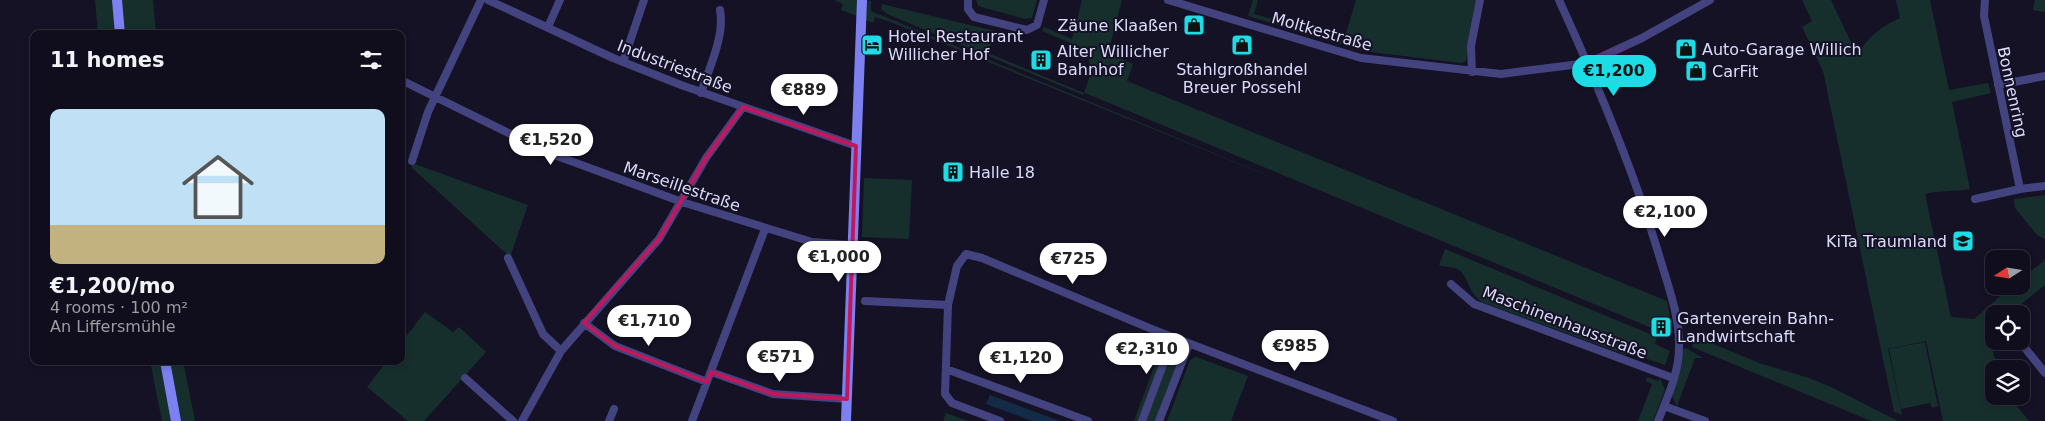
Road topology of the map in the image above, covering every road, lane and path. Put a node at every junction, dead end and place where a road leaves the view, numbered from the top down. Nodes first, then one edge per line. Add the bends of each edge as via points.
1 (117, 0) edge
2 (481, 0) edge
3 (488, 0) edge
4 (560, 0) edge
5 (644, 0) edge
6 (968, 0) edge
7 (1044, 0) edge
8 (1168, 0) edge
9 (1480, 0) edge
10 (1559, 0) edge
11 (1710, 0) edge
12 (1985, 0) edge
13 (862, 4) edge
14 (720, 10) dead end
15 (548, 27) junction
16 (120, 30) edge
17 (623, 62) junction
18 (1588, 63) junction
19 (1472, 72) junction
20 (2045, 76) edge
21 (405, 82) edge
22 (1998, 85) junction
23 (700, 93) junction
24 (435, 97) junction
25 (743, 107) junction
26 (856, 146) junction
27 (412, 161) dead end
28 (2045, 186) edge
29 (2020, 189) junction
30 (1974, 199) dead end
31 (682, 202) junction
32 (765, 229) junction
33 (852, 245) junction
34 (508, 258) dead end
35 (1451, 284) dead end
36 (865, 301) dead end
37 (948, 305) junction
38 (584, 323) junction
39 (1173, 338) junction
40 (1189, 344) junction
41 (2027, 350) edge
42 (560, 352) junction
43 (166, 365) edge
44 (946, 369) junction
45 (711, 372) junction
46 (2045, 373) edge
47 (465, 378) dead end
48 (1673, 378) junction
49 (707, 382) junction
50 (847, 399) junction
51 (1664, 406) junction
52 (614, 409) dead end
53 (176, 421) edge
54 (513, 421) edge
55 (522, 421) edge
56 (609, 421) edge
57 (692, 421) edge
58 (846, 421) edge
59 (1000, 421) edge
60 (1088, 421) edge
61 (1142, 421) edge
62 (1159, 421) edge
63 (1393, 421) edge
64 (1658, 421) edge
65 (1704, 421) edge

1 - 16 street
2 - 24 street
3 - 15 street, Industriestraße
4 - 15 street
5 - 17 street
6 - 7 street via 969,11 976,18 1030,30 1038,23
8 - 19 street, Moltkestraße via 1362,58
9 - 19 street via 1471,46
10 - 18 street
11 - 18 street, Moltkestraße via 1642,38
12 - 22 street, Bonnenring via 1984,16
13 - 26 street
14 - 23 street via 722,18 717,42
15 - 17 street, Industriestraße
17 - 23 street, Industriestraße
18 - 19 street, Moltkestraße via 1500,74
18 - 48 street via 1619,139 1676,314 1679,351
20 - 22 street
21 - 24 street, Marseillestraße
22 - 29 street, Bonnenring
23 - 25 street, Industriestraße
24 - 27 street
24 - 31 street, Marseillestraße via 549,153
25 - 26 street, Industriestraße
25 - 31 street via 706,158
26 - 33 street
28 - 29 street
29 - 30 street
31 - 32 street, Marseillestraße
31 - 38 street via 659,239
32 - 33 street, Marseillestraße via 812,242
32 - 45 street
33 - 50 street
34 - 42 street via 543,334
35 - 48 street, Maschinenhausstraße via 1474,304
36 - 37 street
37 - 39 street via 956,266 966,254
37 - 44 street
38 - 42 street
38 - 49 street via 616,346
39 - 40 street
39 - 61 street
40 - 62 street
40 - 63 street
41 - 46 street
42 - 55 street
43 - 53 street
44 - 59 street via 947,399
44 - 60 street
45 - 49 street
45 - 50 street via 773,394
47 - 54 street
48 - 51 street
49 - 57 street
50 - 58 street
51 - 64 street
51 - 65 street
52 - 56 street

